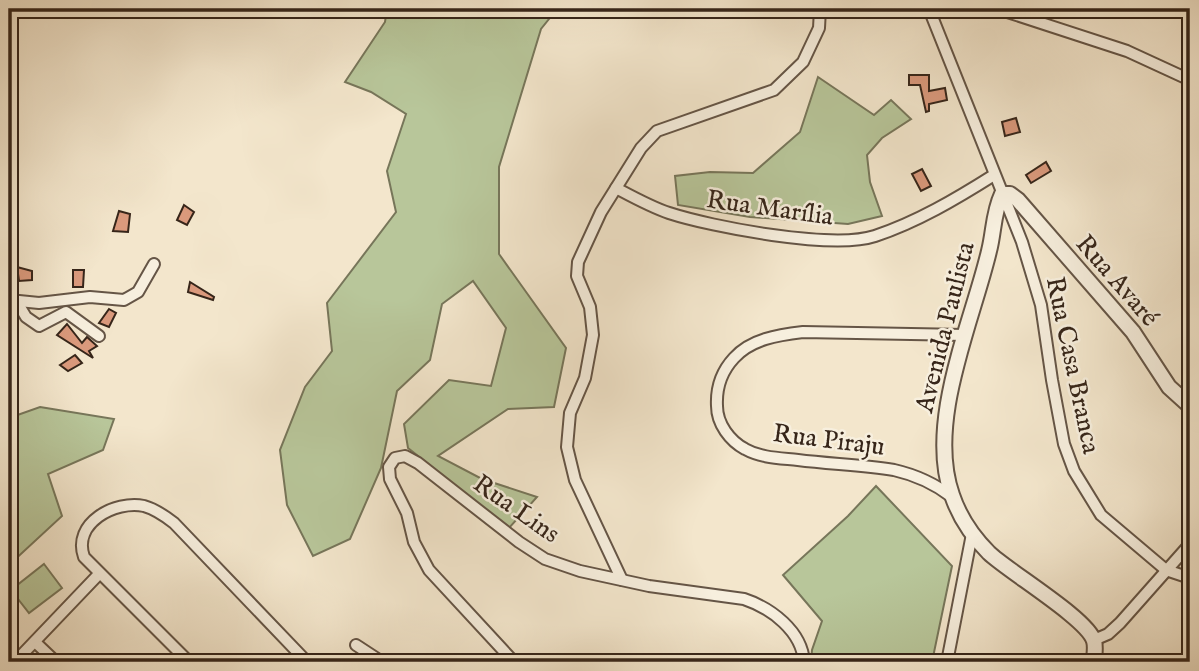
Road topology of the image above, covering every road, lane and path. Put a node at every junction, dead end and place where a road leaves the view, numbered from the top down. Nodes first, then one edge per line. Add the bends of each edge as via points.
1 (820, 9) edge
2 (929, 9) edge
3 (998, 9) edge
4 (1190, 79) edge
5 (994, 175) junction
6 (616, 188) junction
7 (1002, 194) junction
8 (154, 264) dead end
9 (13, 301) edge
10 (965, 335) junction
11 (99, 336) dead end
12 (1190, 406) edge
13 (952, 497) junction
14 (972, 534) junction
15 (1190, 544) edge
16 (1166, 570) junction
17 (99, 574) junction
18 (1190, 578) edge
19 (622, 580) junction
20 (1094, 640) junction
21 (35, 642) junction
22 (356, 645) dead end
23 (15, 662) edge
24 (56, 662) edge
25 (189, 662) edge
26 (307, 662) edge
27 (382, 662) edge
28 (514, 662) edge
29 (804, 662) edge
30 (947, 662) edge
31 (1094, 662) edge

1 - 6 street via 819,27 803,62 774,90 657,131 640,148
2 - 5 street, Rua Casa Branca
3 - 4 street via 1127,51
5 - 6 street, Rua Marília via 907,223 872,237 834,241 704,222 668,212
5 - 7 street, Rua Casa Branca
6 - 19 street via 578,262 577,276 590,307 593,334 585,378 570,413 567,447 576,480
7 - 10 street, Avenida Paulista
7 - 12 street, Rua Avaré via 1018,200 1133,332 1169,387
7 - 16 street, Rua Casa Branca via 1041,305 1062,431 1074,471 1101,515
8 - 9 street via 138,292 124,300
9 - 11 street via 39,326 66,312
10 - 13 street, Avenida Paulista via 943,436
10 - 13 street, Rua Piraju via 781,335 741,350 724,368 716,391 717,414 727,434 745,450 768,457 915,475
13 - 14 street, Avenida Paulista
14 - 20 street, Avenida Paulista via 990,554 1082,624
14 - 30 street
15 - 16 street
16 - 18 street, Rua Casa Branca
16 - 20 street via 1120,623
17 - 21 street
17 - 25 street
17 - 26 street via 81,550 87,527 113,508 145,506 174,523
19 - 28 street, Rua Lins via 545,559 418,463 405,456 395,458 388,467 390,479 429,570
19 - 29 street, Rua Lins via 760,605 792,632
20 - 31 street
21 - 23 street
21 - 24 street
22 - 27 street

